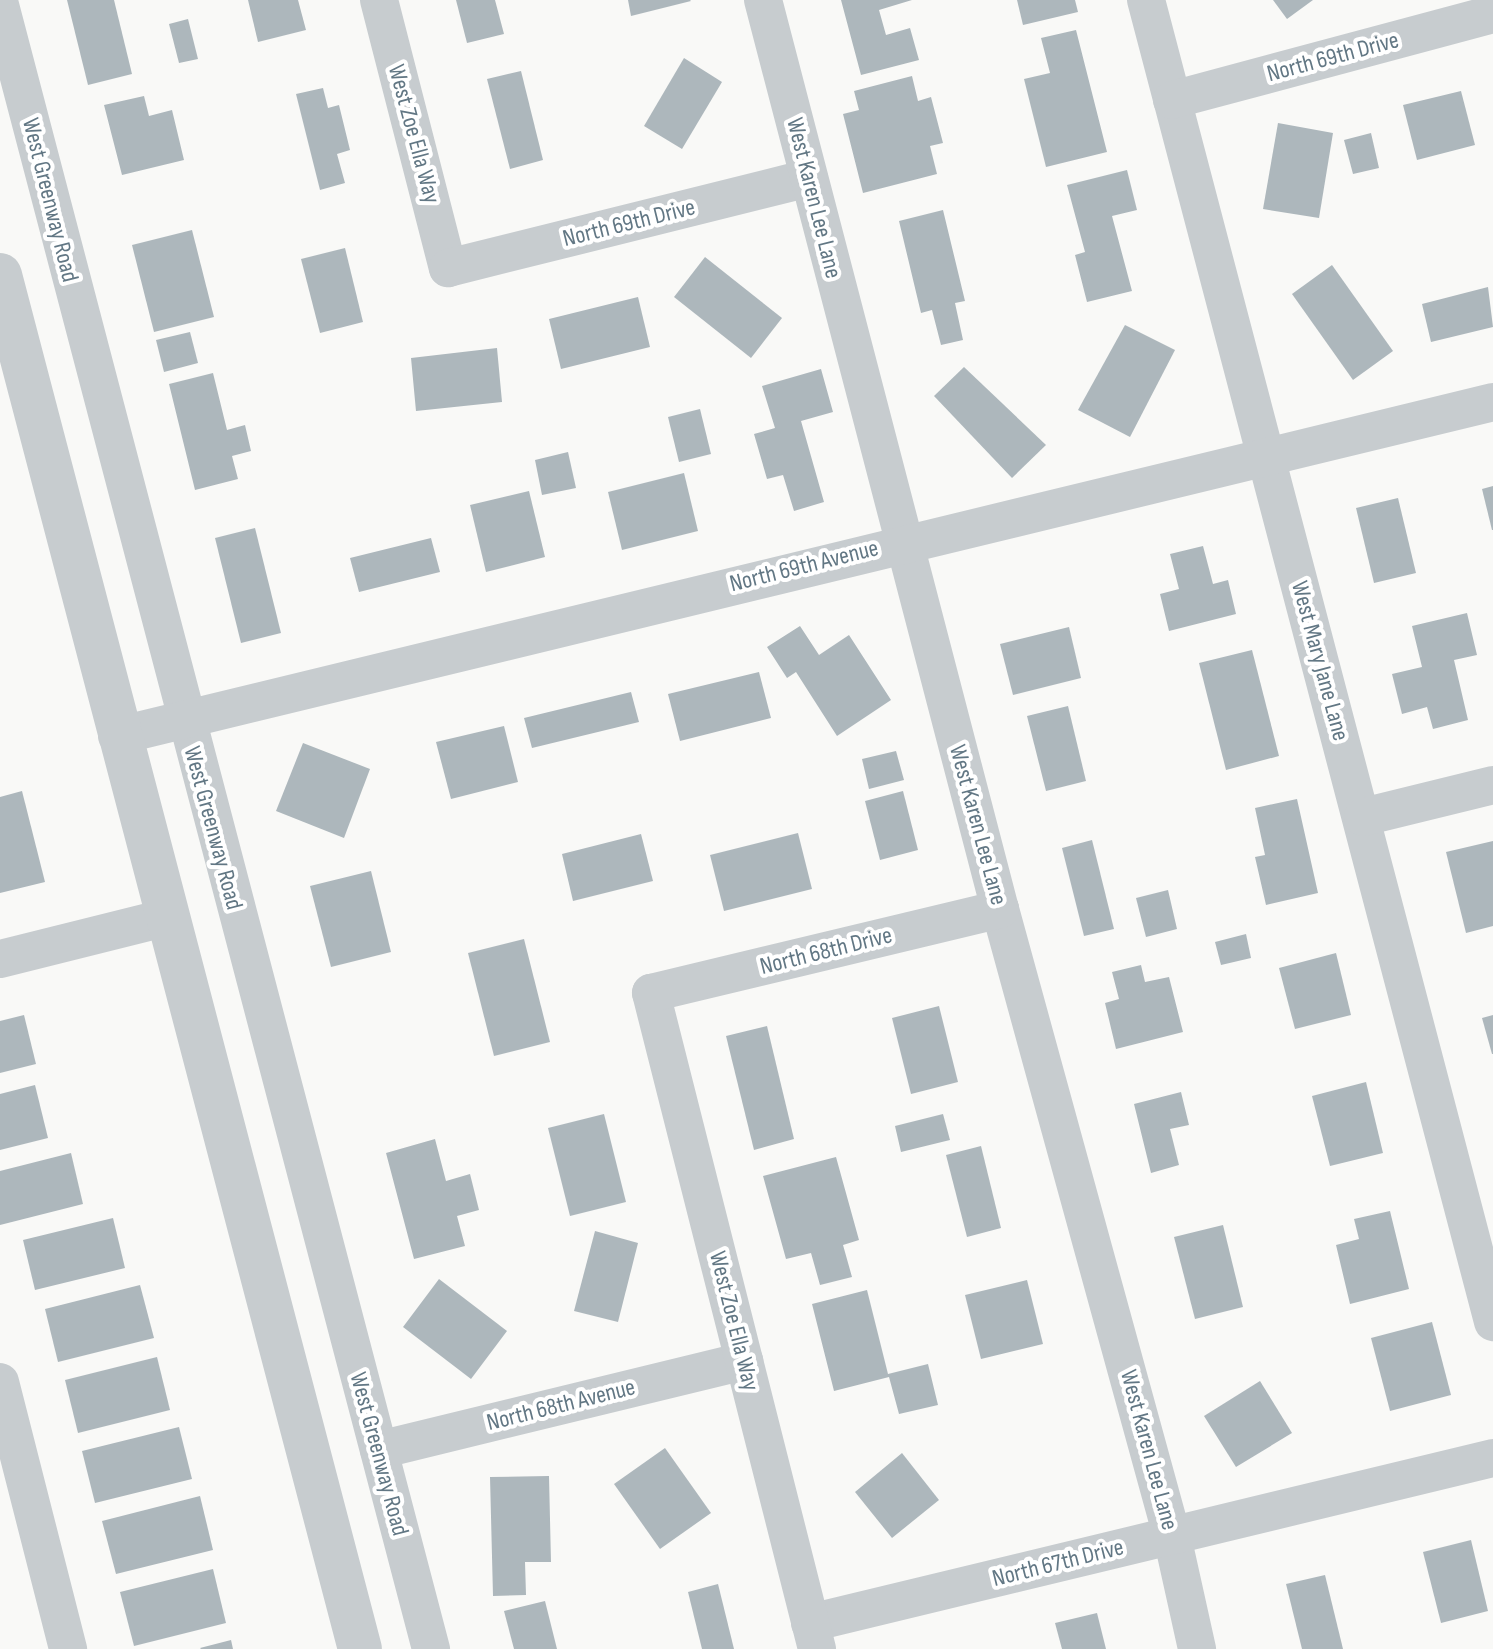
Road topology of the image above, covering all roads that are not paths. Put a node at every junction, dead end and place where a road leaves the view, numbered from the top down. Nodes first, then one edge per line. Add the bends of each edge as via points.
1 (379, 0) edge
2 (763, 0) edge
3 (1146, 0) edge
4 (0, 5) edge
5 (1493, 14) edge
6 (1172, 100) junction
7 (809, 178) junction
8 (448, 268) joint
9 (0, 275) edge
10 (1493, 402) edge
11 (1265, 458) junction
12 (903, 541) junction
13 (184, 719) junction
14 (117, 736) junction
15 (1493, 785) edge
16 (1363, 817) junction
17 (1000, 909) junction
18 (165, 918) junction
19 (0, 959) edge
20 (651, 993) joint
21 (1493, 1322) edge
22 (744, 1361) junction
23 (0, 1382) edge
24 (379, 1450) junction
25 (1493, 1458) edge
26 (12, 1480) edge
27 (1172, 1536) junction
28 (813, 1636) edge
29 (68, 1649) edge
30 (360, 1649) edge
31 (431, 1649) edge
32 (1197, 1649) edge

1 - 8 street, West Zoe Ella Way
2 - 7 street, West Karen Lee Lane
3 - 6 street, West Mary Jane Lane
4 - 13 street, West Greenway Road
5 - 6 street, North 69th Drive
6 - 11 street, West Mary Jane Lane
7 - 8 street, North 69th Drive
7 - 12 street, West Karen Lee Lane
9 - 14 street
10 - 11 street, North 69th Avenue
11 - 12 street, North 69th Avenue
11 - 16 street, West Mary Jane Lane
12 - 13 street, North 69th Avenue
12 - 17 street, West Karen Lee Lane
13 - 14 street, North 69th Avenue
13 - 24 street, West Greenway Road
14 - 18 street
15 - 16 street
16 - 21 street, West Mary Jane Lane
17 - 20 street, North 68th Drive
17 - 27 street, West Karen Lee Lane
18 - 19 street
18 - 30 street
20 - 22 street, West Zoe Ella Way
22 - 24 street, North 68th Avenue
22 - 28 street, West Zoe Ella Way
23 - 26 street
24 - 31 street, West Greenway Road
25 - 27 street, North 67th Drive
26 - 29 street
27 - 28 street, North 67th Drive
27 - 32 street, West Karen Lee Lane

